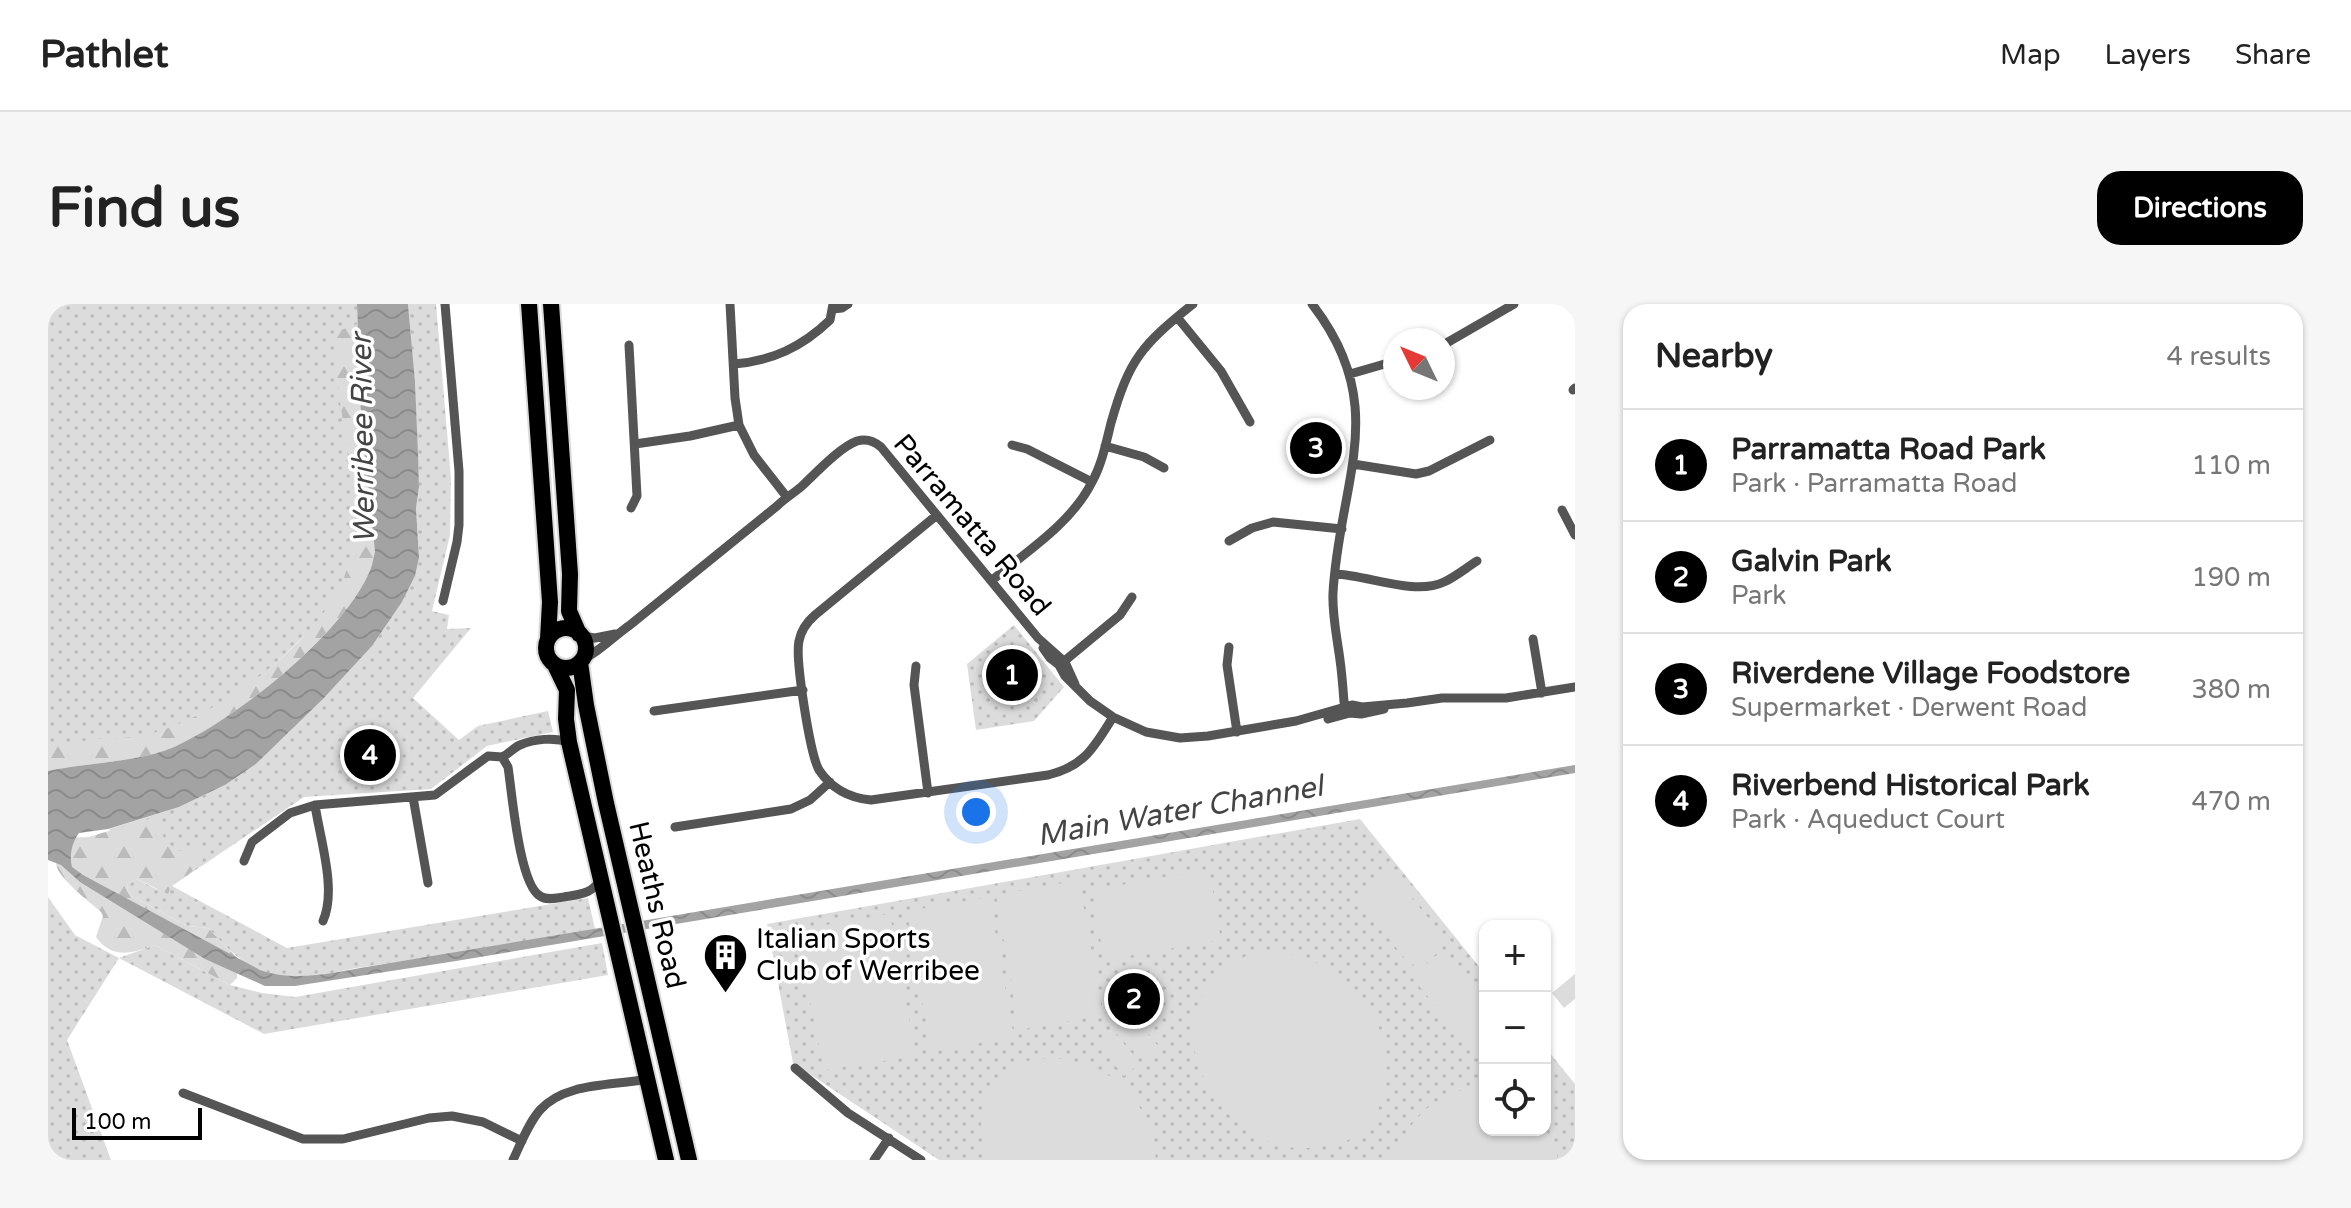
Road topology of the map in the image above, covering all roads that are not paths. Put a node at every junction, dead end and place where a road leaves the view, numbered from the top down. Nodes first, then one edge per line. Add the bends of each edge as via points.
1 (445, 304) edge
2 (529, 304) edge
3 (551, 304) edge
4 (730, 304) edge
5 (848, 304) edge
6 (1193, 304) edge
7 (1312, 304) edge
8 (1489, 304) edge
9 (1514, 304) edge
10 (833, 306) edge
11 (1496, 315) junction
12 (1177, 317) junction
13 (1455, 338) edge
14 (629, 345) dead end
15 (734, 364) junction
16 (1383, 364) edge
17 (1350, 374) junction
18 (1250, 422) dead end
19 (739, 425) junction
20 (1490, 440) dead end
21 (635, 444) junction
22 (1012, 445) dead end
23 (1105, 446) junction
24 (1353, 464) junction
25 (1164, 468) dead end
26 (1092, 482) junction
27 (784, 494) junction
28 (631, 508) dead end
29 (1562, 510) dead end
30 (937, 515) junction
31 (1342, 529) junction
32 (1575, 535) edge
33 (1229, 541) dead end
34 (1477, 561) dead end
35 (1335, 574) junction
36 (991, 581) junction
37 (1132, 597) dead end
38 (443, 601) dead end
39 (615, 634) junction
40 (580, 635) junction
41 (548, 639) junction
42 (1533, 639) dead end
43 (1229, 647) dead end
44 (581, 660) junction
45 (1062, 663) junction
46 (555, 665) junction
47 (916, 666) dead end
48 (1575, 687) edge
49 (803, 690) junction
50 (1542, 693) junction
51 (1349, 708) junction
52 (654, 711) dead end
53 (1113, 717) junction
54 (1237, 732) junction
55 (569, 742) junction
56 (502, 757) junction
57 (830, 782) junction
58 (928, 793) junction
59 (413, 797) junction
60 (315, 805) junction
61 (675, 827) dead end
62 (244, 861) dead end
63 (601, 879) junction
64 (428, 883) dead end
65 (323, 921) dead end
66 (795, 1068) dead end
67 (668, 1070) junction
68 (646, 1075) junction
69 (183, 1093) dead end
70 (889, 1138) junction
71 (522, 1141) junction
72 (513, 1160) edge
73 (666, 1160) edge
74 (689, 1160) edge
75 (874, 1160) edge
76 (921, 1160) edge

1 - 38 street via 459,471 457,542
2 - 41 main road via 550,602
3 - 40 main road via 569,611
4 - 15 street
5 - 10 street
6 - 12 street
7 - 17 street via 1332,332
8 - 11 street
9 - 11 street
10 - 15 street via 830,320 799,345 771,358
11 - 13 street
12 - 18 street via 1221,371
12 - 23 street via 1129,369
14 - 21 street
15 - 19 street
16 - 17 street
17 - 24 street via 1356,418
19 - 21 street
19 - 27 street
20 - 24 street via 1416,474
21 - 28 street via 637,496
22 - 26 street
23 - 25 street
23 - 26 street
24 - 31 street
26 - 36 street via 1064,520
27 - 30 street, Parramatta Road via 852,444 872,441
27 - 39 street
29 - 32 street
30 - 36 street, Parramatta Road
30 - 49 street via 807,624 798,649
31 - 33 street via 1273,522
31 - 35 street
34 - 35 street via 1431,586
35 - 51 street via 1333,607
36 - 45 street, Parramatta Road
37 - 45 street via 1120,615
39 - 40 street
39 - 44 street
40 - 41 main road via 562,629
40 - 44 main road via 585,647
41 - 46 main road via 547,654
42 - 50 street
43 - 54 street
44 - 46 main road via 567,668
44 - 67 main road, Heaths Road via 606,803
45 - 53 street, Parramatta Road via 1090,701
46 - 55 main road, Heaths Road via 567,690
47 - 58 street
48 - 50 street, Parramatta Road
49 - 52 street
49 - 57 street via 815,762
50 - 51 street, Parramatta Road via 1442,698 1373,712
51 - 54 street, Parramatta Road via 1324,720
53 - 54 street, Parramatta Road via 1169,737
53 - 58 street via 1087,756 1066,770
55 - 56 street via 546,739 520,745
55 - 63 main road, Heaths Road
56 - 59 street via 488,756 435,795
56 - 63 street via 529,885 550,899 591,891
57 - 58 street via 864,800
57 - 61 street via 810,800 784,811
59 - 60 street
59 - 64 street
60 - 62 street via 270,827 252,842
60 - 65 street via 329,890
63 - 68 main road, Heaths Road
66 - 70 street via 848,1113
67 - 68 main road
67 - 74 main road, Heaths Road
68 - 71 street via 565,1094 534,1118
68 - 73 main road, Heaths Road
69 - 71 street via 312,1141 452,1116 483,1122
70 - 75 street
70 - 76 street
71 - 72 street

